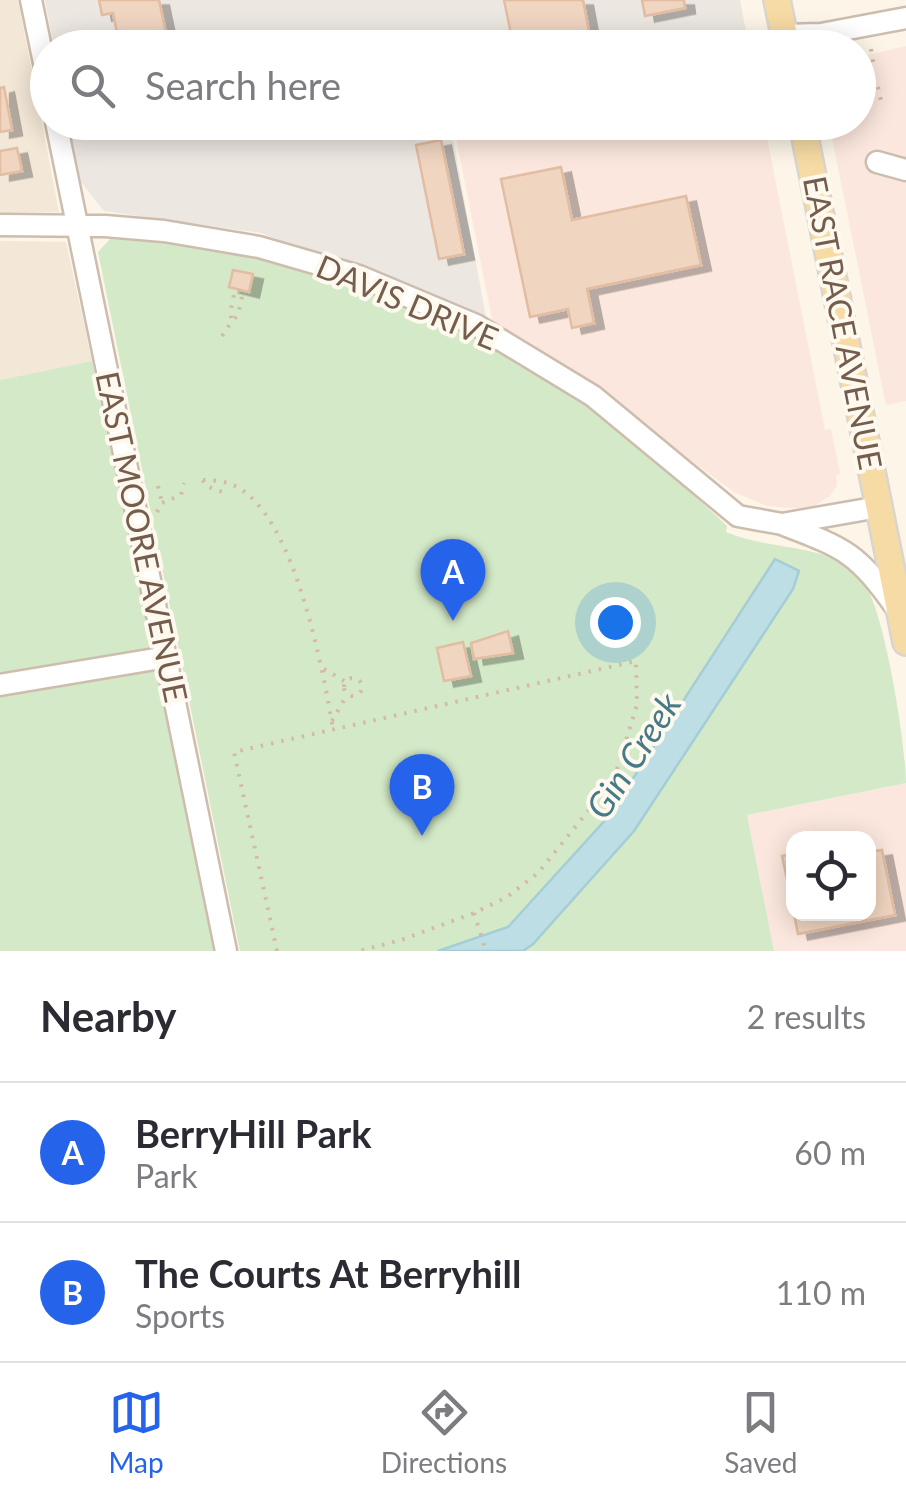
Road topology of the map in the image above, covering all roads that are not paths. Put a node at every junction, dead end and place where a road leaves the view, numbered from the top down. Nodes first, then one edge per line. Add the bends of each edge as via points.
1 (31, 0) edge
2 (777, 0) edge
3 (906, 18) edge
4 (37, 30) edge
5 (783, 30) edge
6 (842, 30) edge
7 (60, 140) edge
8 (806, 140) edge
9 (878, 162) dead end
10 (906, 170) edge
11 (0, 225) edge
12 (77, 227) junction
13 (879, 507) junction
14 (782, 524) junction
15 (900, 614) junction
16 (906, 642) edge
17 (166, 657) junction
18 (0, 685) edge
19 (226, 951) edge

1 - 4 street
2 - 5 main road
3 - 6 street
7 - 12 street, EAST MOORE AVENUE
8 - 13 main road, EAST RACE AVENUE
9 - 10 street
11 - 12 street, DAVIS DRIVE
12 - 14 street, DAVIS DRIVE via 164,231 259,247 359,276 476,325 593,396 738,516
12 - 17 street, EAST MOORE AVENUE
13 - 14 street, DAVIS DRIVE
13 - 15 main road, EAST RACE AVENUE
14 - 15 street via 840,546 867,567
15 - 16 main road, EAST RACE AVENUE
17 - 18 street
17 - 19 street, EAST MOORE AVENUE

